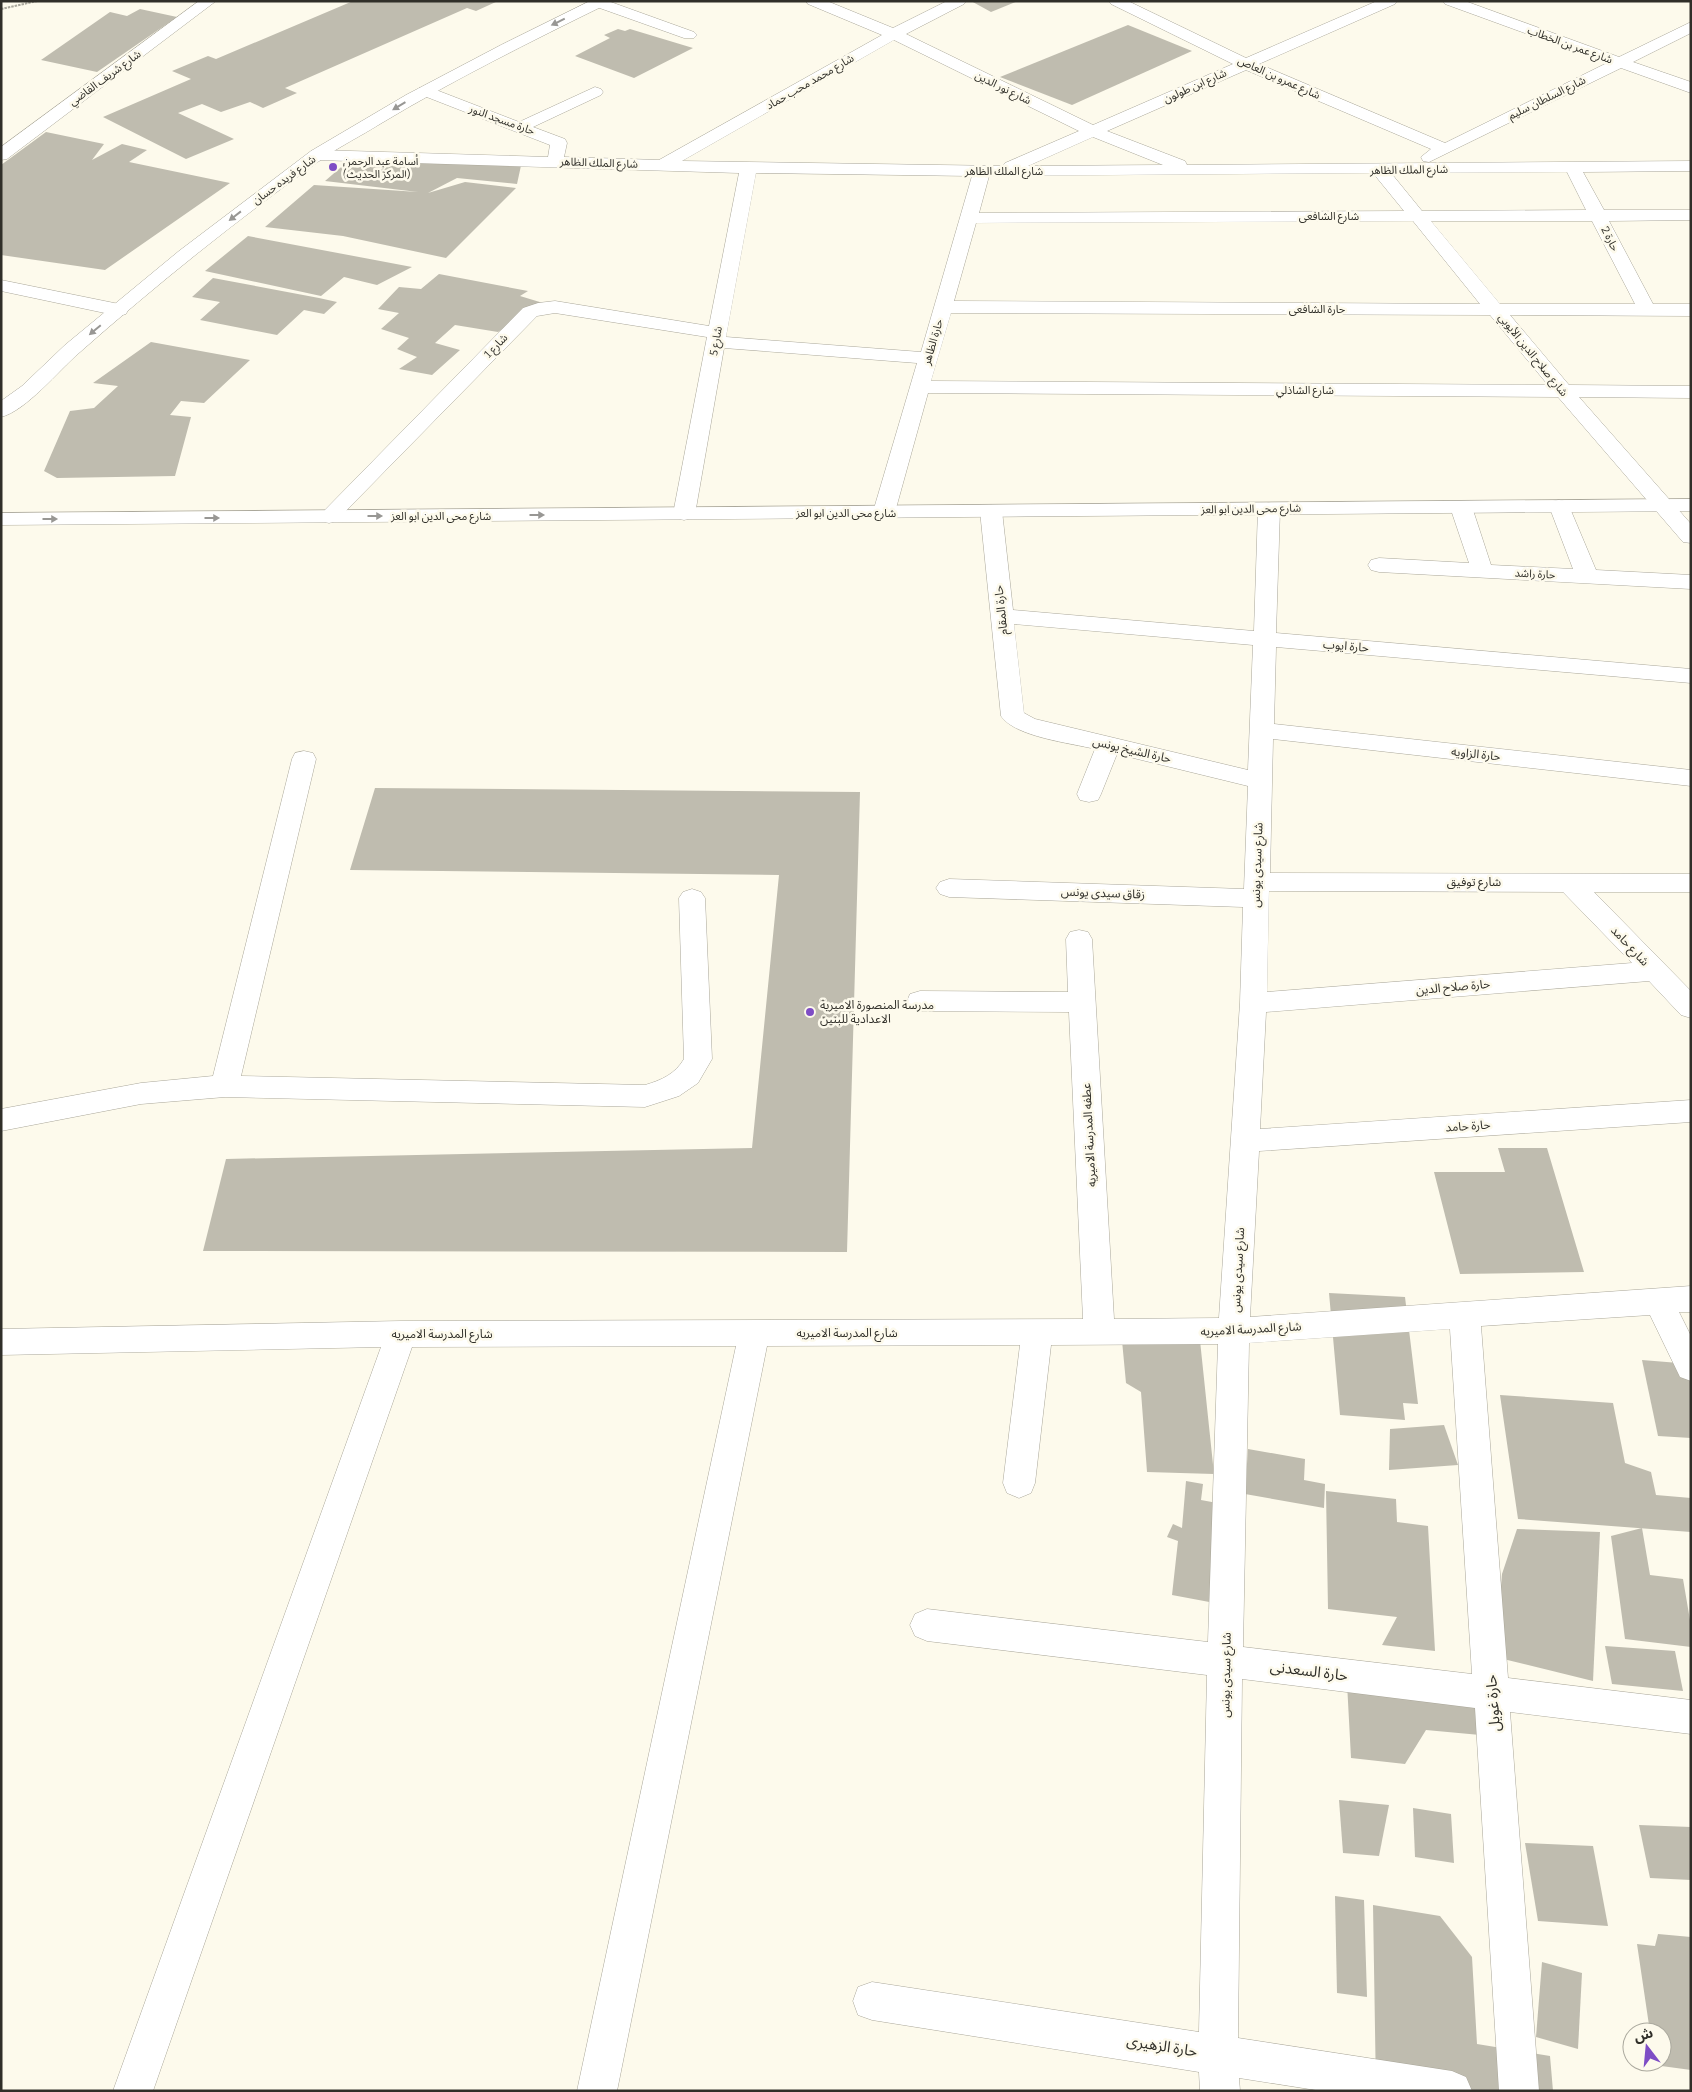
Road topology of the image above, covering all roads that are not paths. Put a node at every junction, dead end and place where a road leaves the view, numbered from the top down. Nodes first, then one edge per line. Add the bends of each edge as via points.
1 (209, 1) edge
2 (814, 1) edge
3 (959, 1) edge
4 (1116, 1) edge
5 (1390, 1) edge
6 (1450, 1) edge
7 (600, 2) edge
8 (1691, 27) edge
9 (894, 34) junction
10 (689, 35) dead end
11 (1619, 62) junction
12 (1246, 64) junction
13 (1691, 88) edge
14 (425, 91) junction
15 (595, 92) dead end
16 (521, 127) junction
17 (1092, 131) junction
18 (1445, 149) junction
19 (1, 155) edge
20 (317, 155) junction
21 (555, 162) junction
22 (663, 165) junction
23 (1691, 166) edge
24 (748, 168) junction
25 (1573, 168) junction
26 (1379, 170) junction
27 (1403, 170) junction
28 (991, 171) junction
29 (1195, 171) junction
30 (1691, 215) edge
31 (1418, 216) junction
32 (1598, 216) junction
33 (968, 218) junction
34 (1, 285) edge
35 (942, 307) junction
36 (1496, 309) junction
37 (119, 310) junction
38 (1647, 310) junction
39 (1691, 310) edge
40 (717, 337) junction
41 (928, 358) junction
42 (920, 388) junction
43 (1563, 391) junction
44 (1691, 392) edge
45 (1, 411) edge
46 (1664, 505) junction
47 (1691, 505) edge
48 (1559, 506) junction
49 (1461, 507) junction
50 (1269, 510) junction
51 (884, 512) junction
52 (991, 512) junction
53 (684, 514) junction
54 (329, 517) junction
55 (1, 519) edge
56 (1691, 537) edge
57 (1379, 566) dead end
58 (1482, 571) junction
59 (1587, 576) junction
60 (1691, 582) edge
61 (1002, 616) junction
62 (1264, 638) junction
63 (1691, 676) edge
64 (1012, 710) joint
65 (1262, 730) junction
66 (1109, 745) junction
67 (304, 759) dead end
68 (1691, 778) edge
69 (1260, 781) junction
70 (1089, 794) dead end
71 (1570, 882) junction
72 (1691, 883) edge
73 (949, 888) dead end
74 (1256, 890) junction
75 (692, 898) dead end
76 (1079, 939) dead end
77 (1653, 971) junction
78 (920, 1001) dead end
79 (1082, 1002) junction
80 (1253, 1003) junction
81 (1691, 1008) edge
82 (225, 1086) junction
83 (1691, 1111) edge
84 (1, 1120) edge
85 (1245, 1142) junction
86 (1691, 1299) edge
87 (1659, 1302) junction
88 (1465, 1316) junction
89 (1234, 1331) junction
90 (1037, 1332) junction
91 (1099, 1332) junction
92 (754, 1333) junction
93 (401, 1334) junction
94 (1, 1342) edge
95 (1691, 1368) edge
96 (1018, 1483) dead end
97 (927, 1625) dead end
98 (1226, 1661) junction
99 (1492, 1693) junction
100 (1691, 1717) edge
101 (872, 2002) dead end
102 (1219, 2073) edge
103 (133, 2091) edge
104 (596, 2091) edge
105 (1452, 2091) edge
106 (1519, 2091) edge

1 - 19 street, شارع شريف القاضي
2 - 9 street, شارع نور الدين
3 - 9 street, شارع محمد محب حماد
4 - 12 street, شارع عمرو بن العاص
5 - 12 street, شارع ابن طولون
6 - 11 street, شارع عمر بن الخطاب
7 - 10 street
7 -> 14 street, شارع فريده حسان
8 - 11 street, شارع السلطان سليم
9 - 17 street, شارع نور الدين
9 - 22 street, شارع محمد محب حماد
11 - 13 street, شارع عمر بن الخطاب
11 - 18 street, شارع السلطان سليم
12 - 17 street, شارع ابن طولون
12 - 18 street, شارع عمرو بن العاص
14 - 16 street, حارة مسجد النور
14 -> 20 street, شارع فريده حسان
15 - 16 street
16 - 21 street, حارة مسجد النور via 559,143
17 - 28 street, شارع ابن طولون
17 - 29 street, شارع نور الدين
18 - 27 street, شارع السلطان سليم
20 - 21 street, شارع الملك الظاهر
20 -> 37 street, شارع فريده حسان via 186,254
21 - 22 street, شارع الملك الظاهر
22 - 24 street, شارع الملك الظاهر
23 - 25 street, شارع الملك الظاهر
24 - 28 street, شارع الملك الظاهر
24 - 40 street, شارع 5
25 - 27 street, شارع الملك الظاهر
25 - 32 street, حارة 2
26 - 27 street, شارع الملك الظاهر
26 - 29 street, شارع الملك الظاهر
26 - 31 street, شارع صلاح الدين الأيوبي
28 - 29 street, شارع الملك الظاهر
28 - 33 street, حارة الظاهر
30 - 32 street, شارع الشافعى
31 - 32 street, شارع الشافعى
31 - 33 street, شارع الشافعى
31 - 36 street, شارع صلاح الدين الأيوبي
32 - 38 street, حارة 2
33 - 35 street, حارة الظاهر
34 - 37 street
35 - 36 street, حارة الشافعى
35 - 41 street, حارة الظاهر
36 - 38 street, حارة الشافعى
36 - 43 street, شارع صلاح الدين الأيوبي
37 -> 45 street, شارع فريده حسان via 30,390
38 - 39 street, حارة الشافعى
40 - 41 street, شارع 1
40 - 53 street, شارع 5
40 - 54 street, شارع 1 via 555,307 530,312
41 - 42 street, حارة الظاهر
42 - 43 street, شارع الشاذلي
42 - 51 street, حارة الظاهر
43 - 44 street, شارع الشاذلي
43 - 46 street, شارع صلاح الدين الأيوبي
46 - 47 street, شارع محى الدين ابو العز
46 - 48 street, شارع محى الدين ابو العز
46 - 56 street, شارع صلاح الدين الأيوبي
48 - 49 street, شارع محى الدين ابو العز
48 - 59 street
49 - 50 street, شارع محى الدين ابو العز
49 - 58 street
50 - 52 street, شارع محى الدين ابو العز
50 - 62 street, شارع سيدى يونس
51 - 52 street, شارع محى الدين ابو العز
51 - 53 street, شارع محى الدين ابو العز
52 - 61 street, حارة المقام
54 -> 53 street, شارع محى الدين ابو العز
55 -> 54 street, شارع محى الدين ابو العز
57 - 58 street, حارة راشد
58 - 59 street, حارة راشد
59 - 60 street, حارة راشد
61 - 62 street, حارة ايوب
61 - 64 street, حارة المقام
62 - 63 street, حارة ايوب
62 - 65 street, شارع سيدى يونس
64 - 66 street, حارة الشيخ يونس via 1013,716 1027,725
65 - 68 street, حارة الزاويه
65 - 69 street, شارع سيدى يونس
66 - 69 street, حارة الشيخ يونس
66 - 70 street
67 - 82 street
69 - 74 street, شارع سيدى يونس
71 - 72 street, شارع توفيق
71 - 74 street, شارع توفيق
71 - 77 street, شارع حامد
73 - 74 street, زقاق سيدى يونس
74 - 80 street, شارع سيدى يونس
75 - 82 street via 698,1059 688,1076 669,1089 645,1096
76 - 79 street, عطفه المدرسة الاميريه
77 - 80 street, حارة صلاح الدين
77 - 81 street, شارع حامد
78 - 79 street
79 - 91 street, عطفه المدرسة الاميريه
80 - 85 street, شارع سيدى يونس
82 - 84 street via 129,1095
83 - 85 street, حارة حامد
85 - 89 street, شارع سيدى يونس
86 - 87 street, شارع المدرسة الاميريه
87 - 88 street, شارع المدرسة الاميريه
87 - 95 street
88 - 89 street, شارع المدرسة الاميريه
88 - 99 street, حارة غويل
89 - 91 street, شارع المدرسة الاميريه
89 - 98 street, شارع سيدى يونس
90 - 91 street, شارع المدرسة الاميريه
90 - 92 street, شارع المدرسة الاميريه
90 - 96 street
92 - 93 street, شارع المدرسة الاميريه
92 - 104 street
93 - 94 street, شارع المدرسة الاميريه
93 - 103 street
97 - 98 street, حارة السعدنى
98 - 99 street, حارة السعدنى
98 - 102 street, شارع سيدى يونس
99 - 100 street, حارة السعدنى
99 - 106 street, حارة غويل
101 - 102 street, حارة الزهيرى
102 - 105 street, حارة الزهيرى

